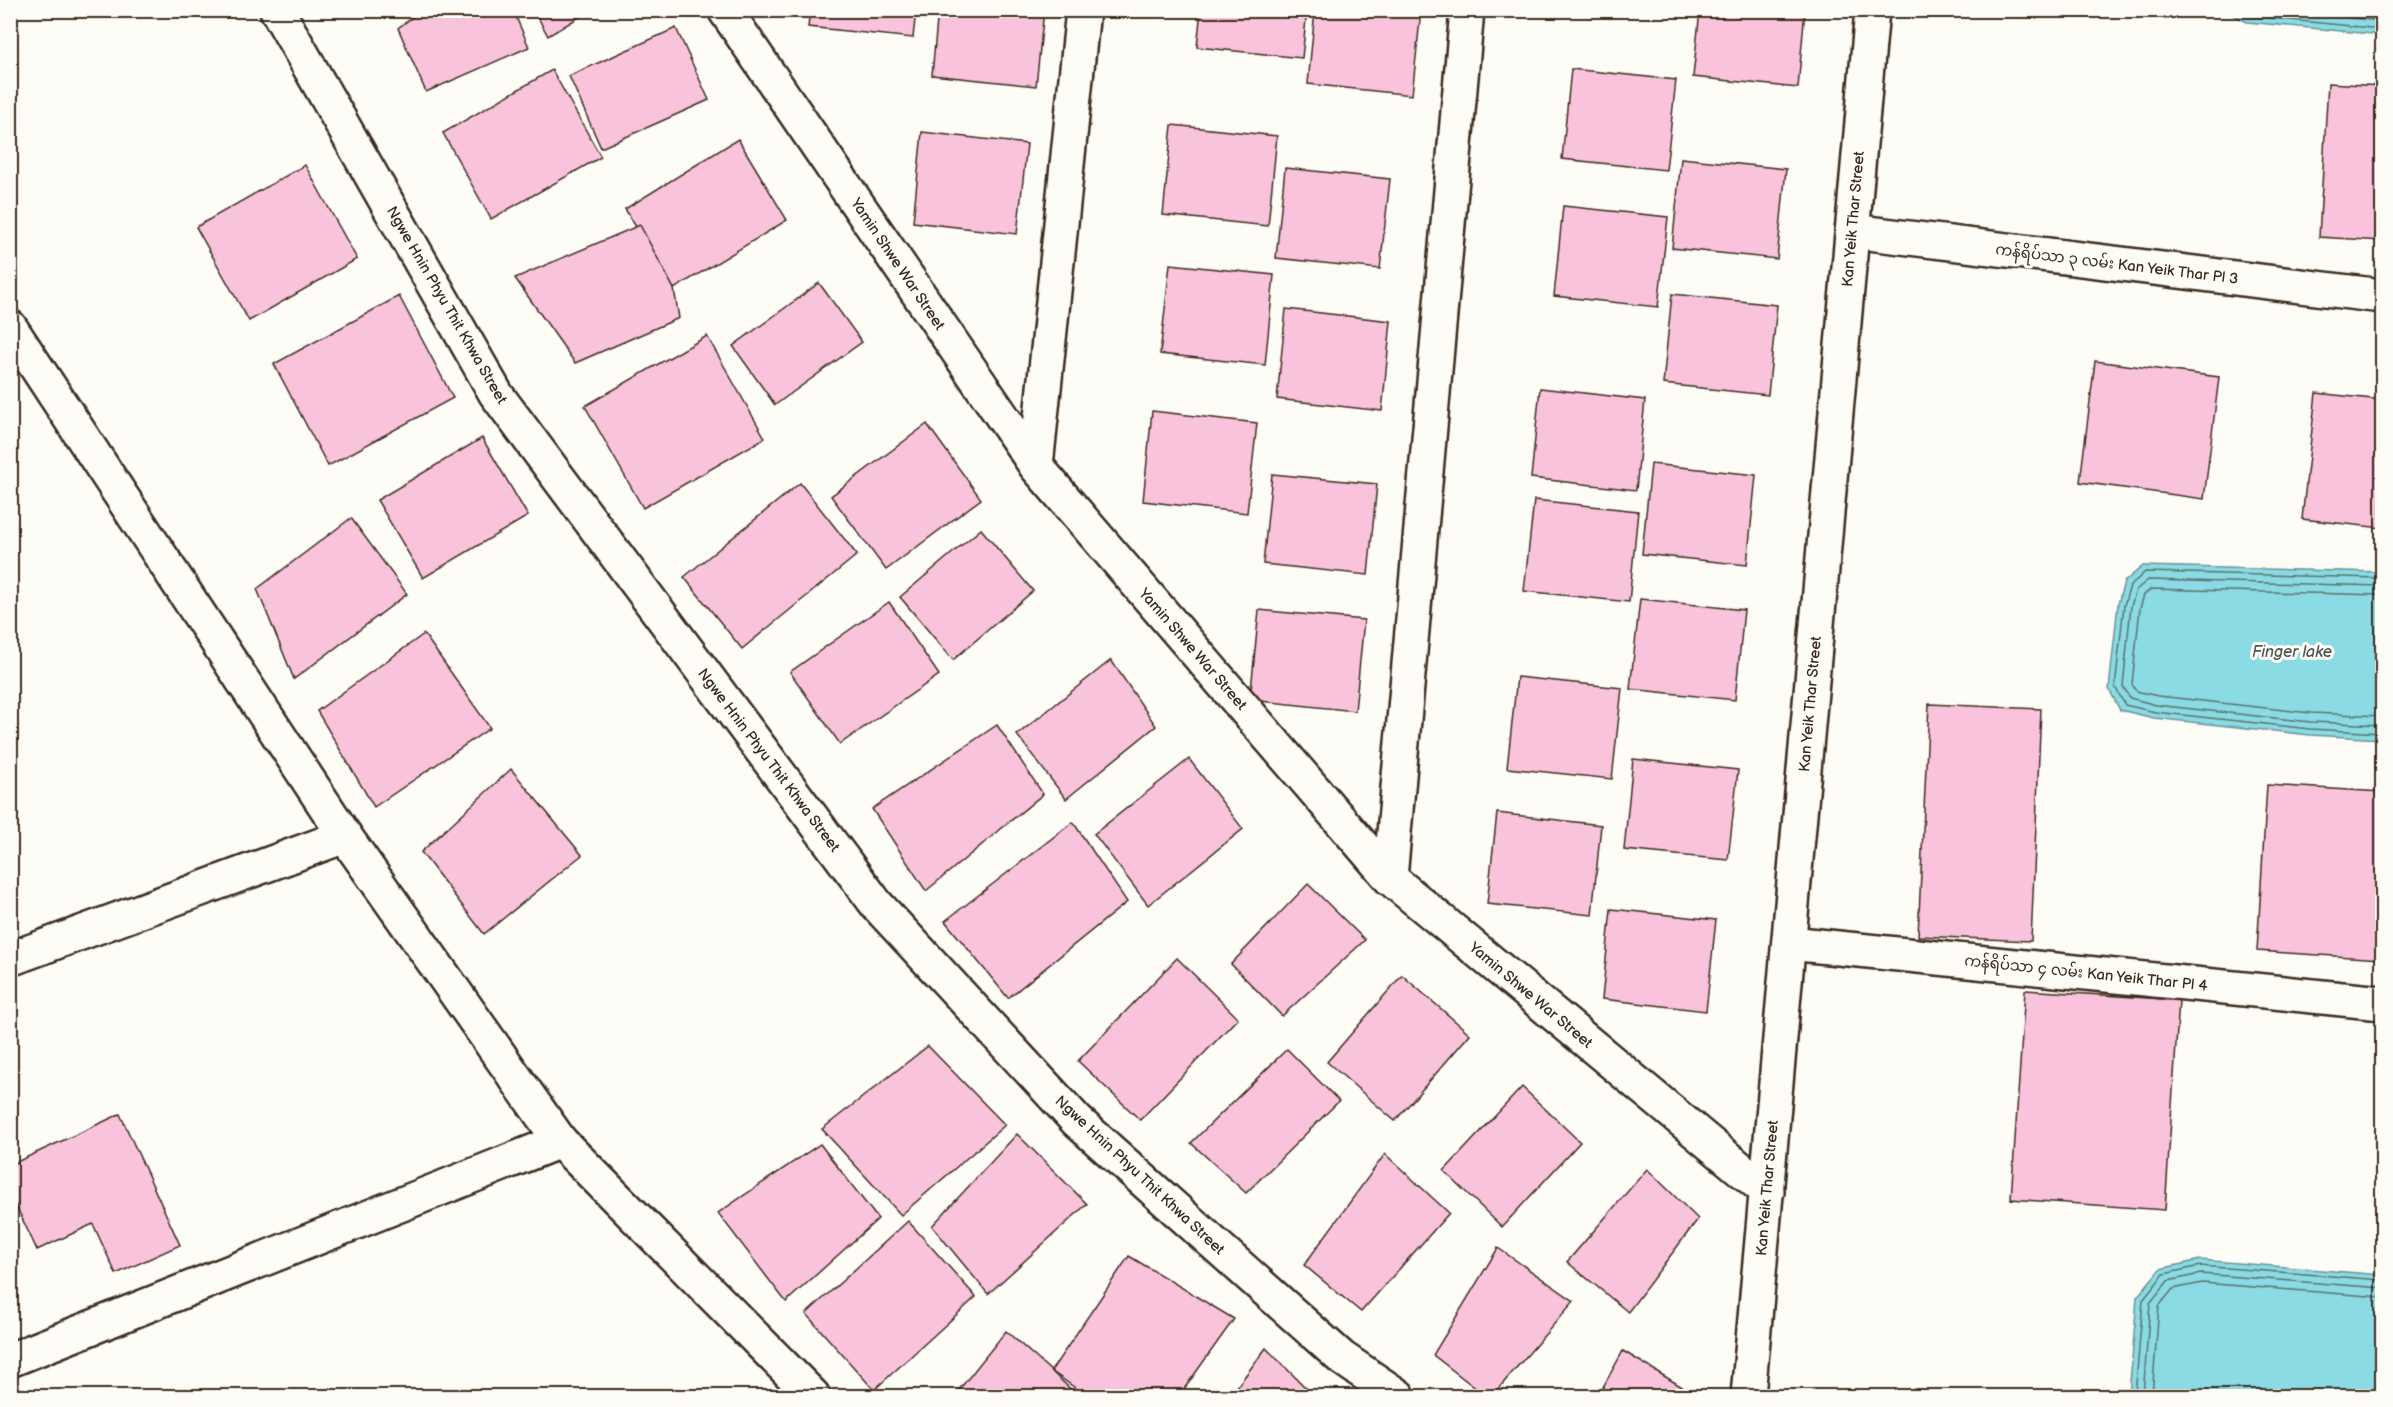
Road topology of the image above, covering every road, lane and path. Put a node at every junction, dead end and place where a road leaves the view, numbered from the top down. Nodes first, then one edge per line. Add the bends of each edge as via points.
1 (277, 10) edge
2 (725, 10) edge
3 (1083, 10) edge
4 (1467, 10) edge
5 (1872, 10) edge
6 (1852, 231) junction
7 (2382, 296) edge
8 (10, 327) edge
9 (1036, 466) junction
10 (345, 836) junction
11 (1390, 878) junction
12 (1789, 943) junction
13 (10, 959) edge
14 (2382, 1003) edge
15 (560, 1141) junction
16 (1767, 1191) junction
17 (10, 1360) edge
18 (813, 1396) edge
19 (1398, 1396) edge
20 (1748, 1396) edge

1 - 19 street, Ngwe Hnin Phyu Thit Khwa Street via 496,394 877,905 1077,1121 1342,1358
2 - 9 street, Yamin Shwe War Street
3 - 9 street
4 - 11 street
5 - 6 street, Kan Yeik Thar Street
6 - 7 street, ကန်ရိပ်သာ ၃ လမ်း Kan Yeik Thar Pl 3
6 - 12 street, Kan Yeik Thar Street
8 - 10 street
9 - 11 street, Yamin Shwe War Street
10 - 13 street
10 - 15 street
11 - 16 street, Yamin Shwe War Street
12 - 14 street, ကန်ရိပ်သာ ၄ လမ်း Kan Yeik Thar Pl 4
12 - 16 street, Kan Yeik Thar Street
15 - 17 street
15 - 18 street
16 - 20 street, Kan Yeik Thar Street

